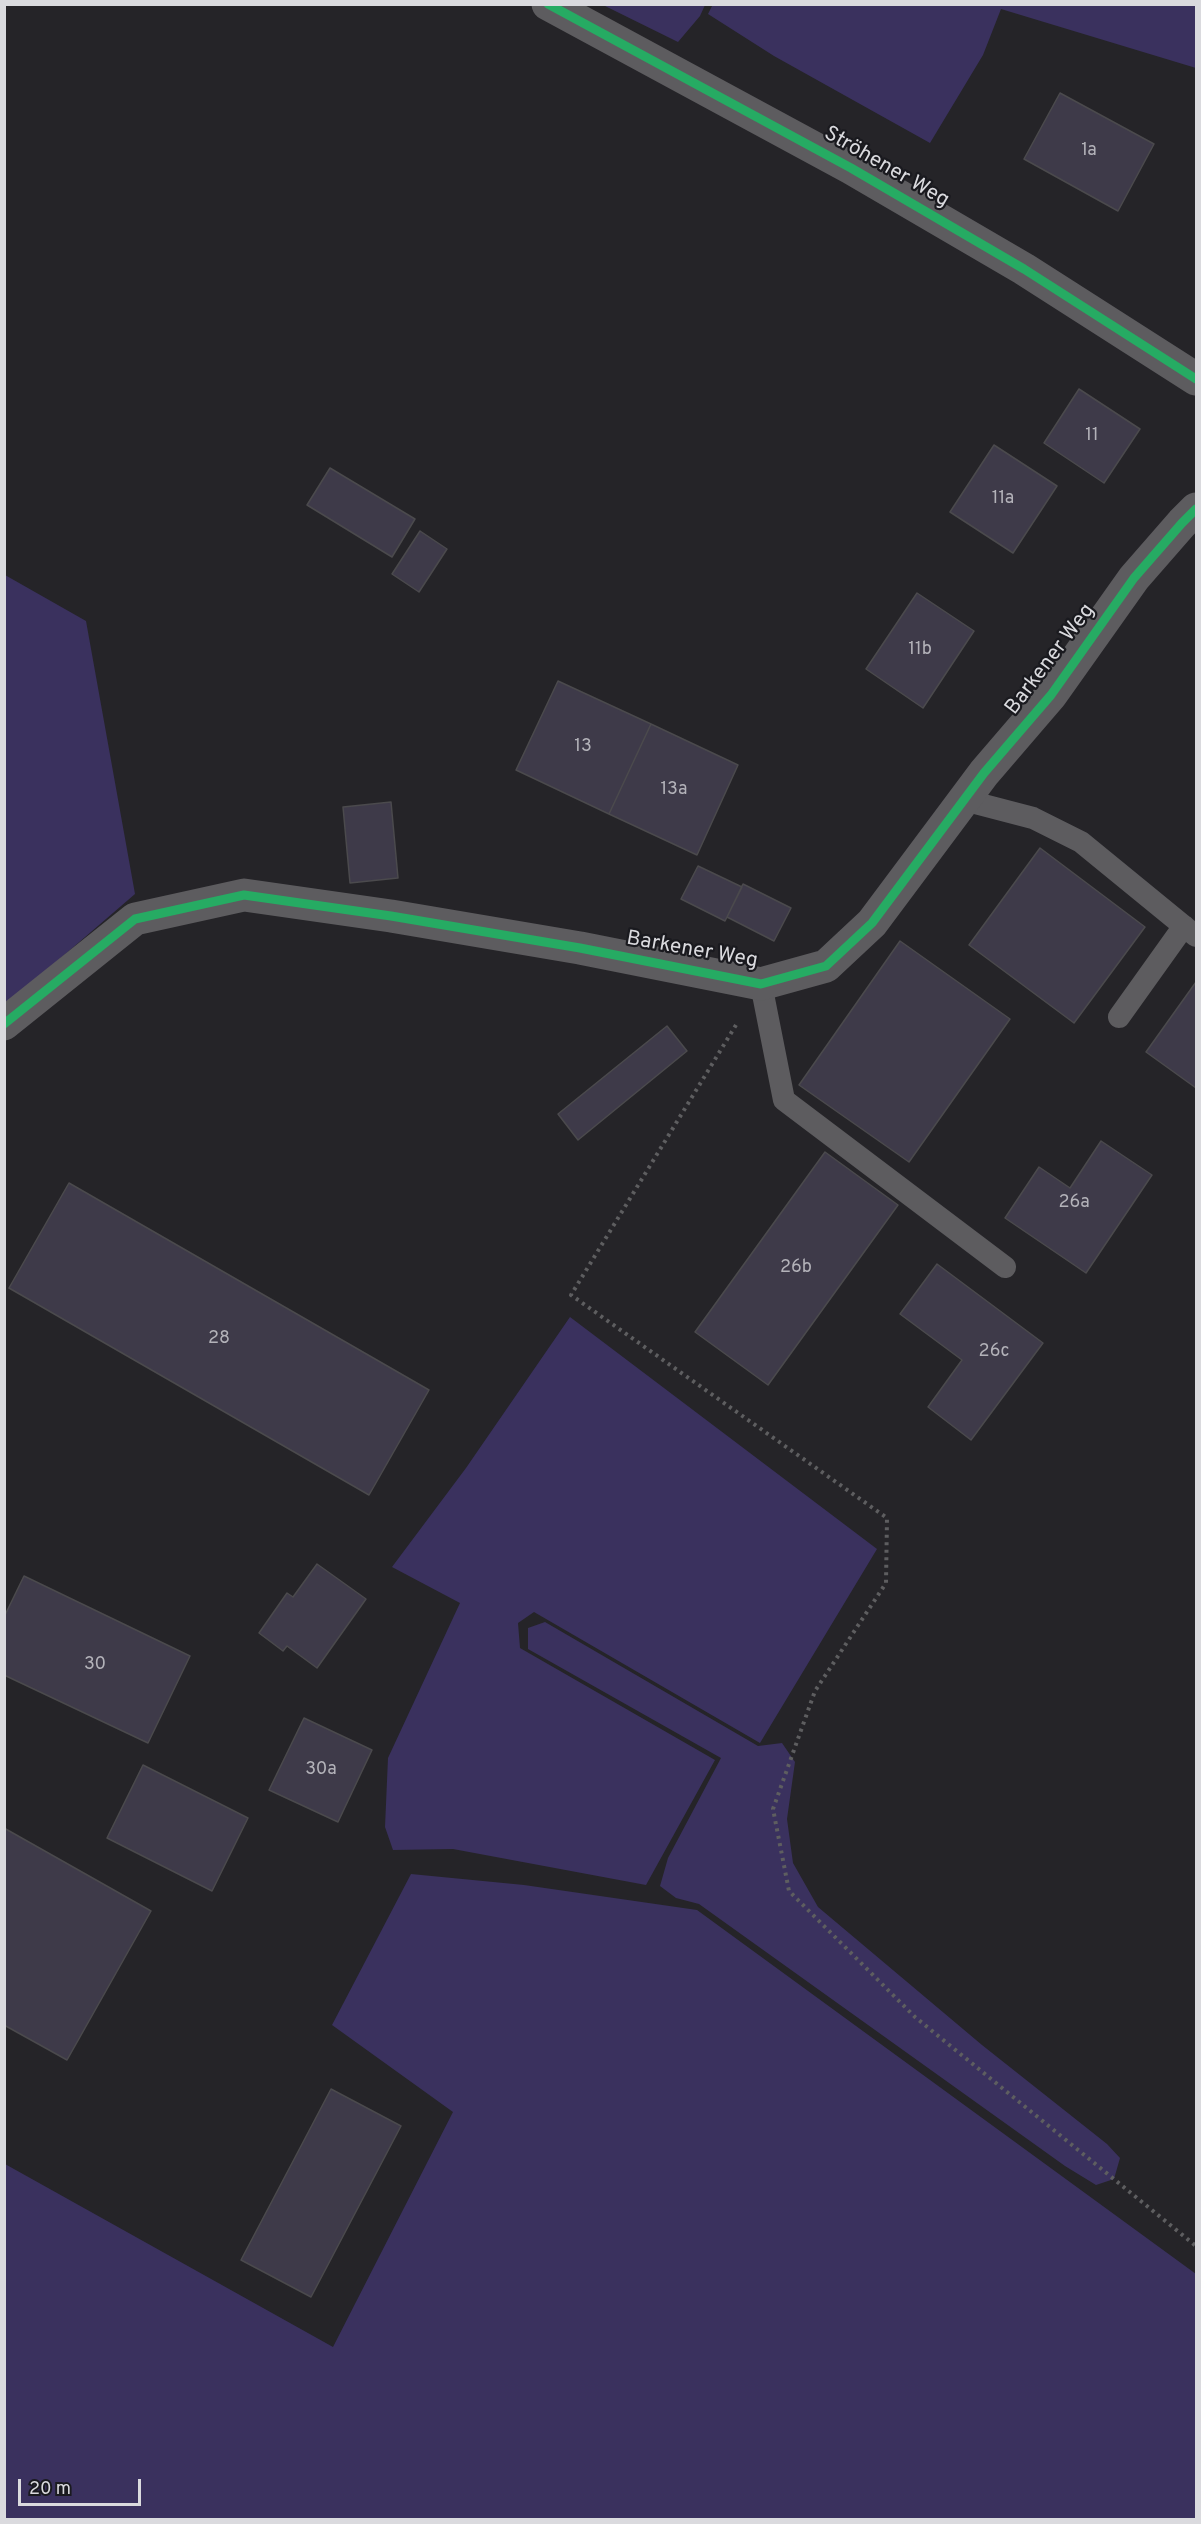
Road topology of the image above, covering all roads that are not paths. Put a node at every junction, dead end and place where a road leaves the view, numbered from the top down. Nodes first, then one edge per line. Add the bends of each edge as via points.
1 (548, 4) edge
2 (1197, 379) edge
3 (1197, 509) edge
4 (964, 800) junction
5 (1190, 931) edge
6 (761, 984) junction
7 (1119, 1017) dead end
8 (4, 1024) edge
9 (1005, 1267) dead end

1 - 2 street, Ströhener Weg via 851,168 1024,269
3 - 4 street, Barkener Weg via 1134,578 1051,695
4 - 5 lane via 1033,818 1082,842
4 - 6 street, Barkener Weg via 872,923 826,966
5 - 7 lane
6 - 8 street, Barkener Weg via 568,946 244,896 135,919
6 - 9 lane via 784,1100

